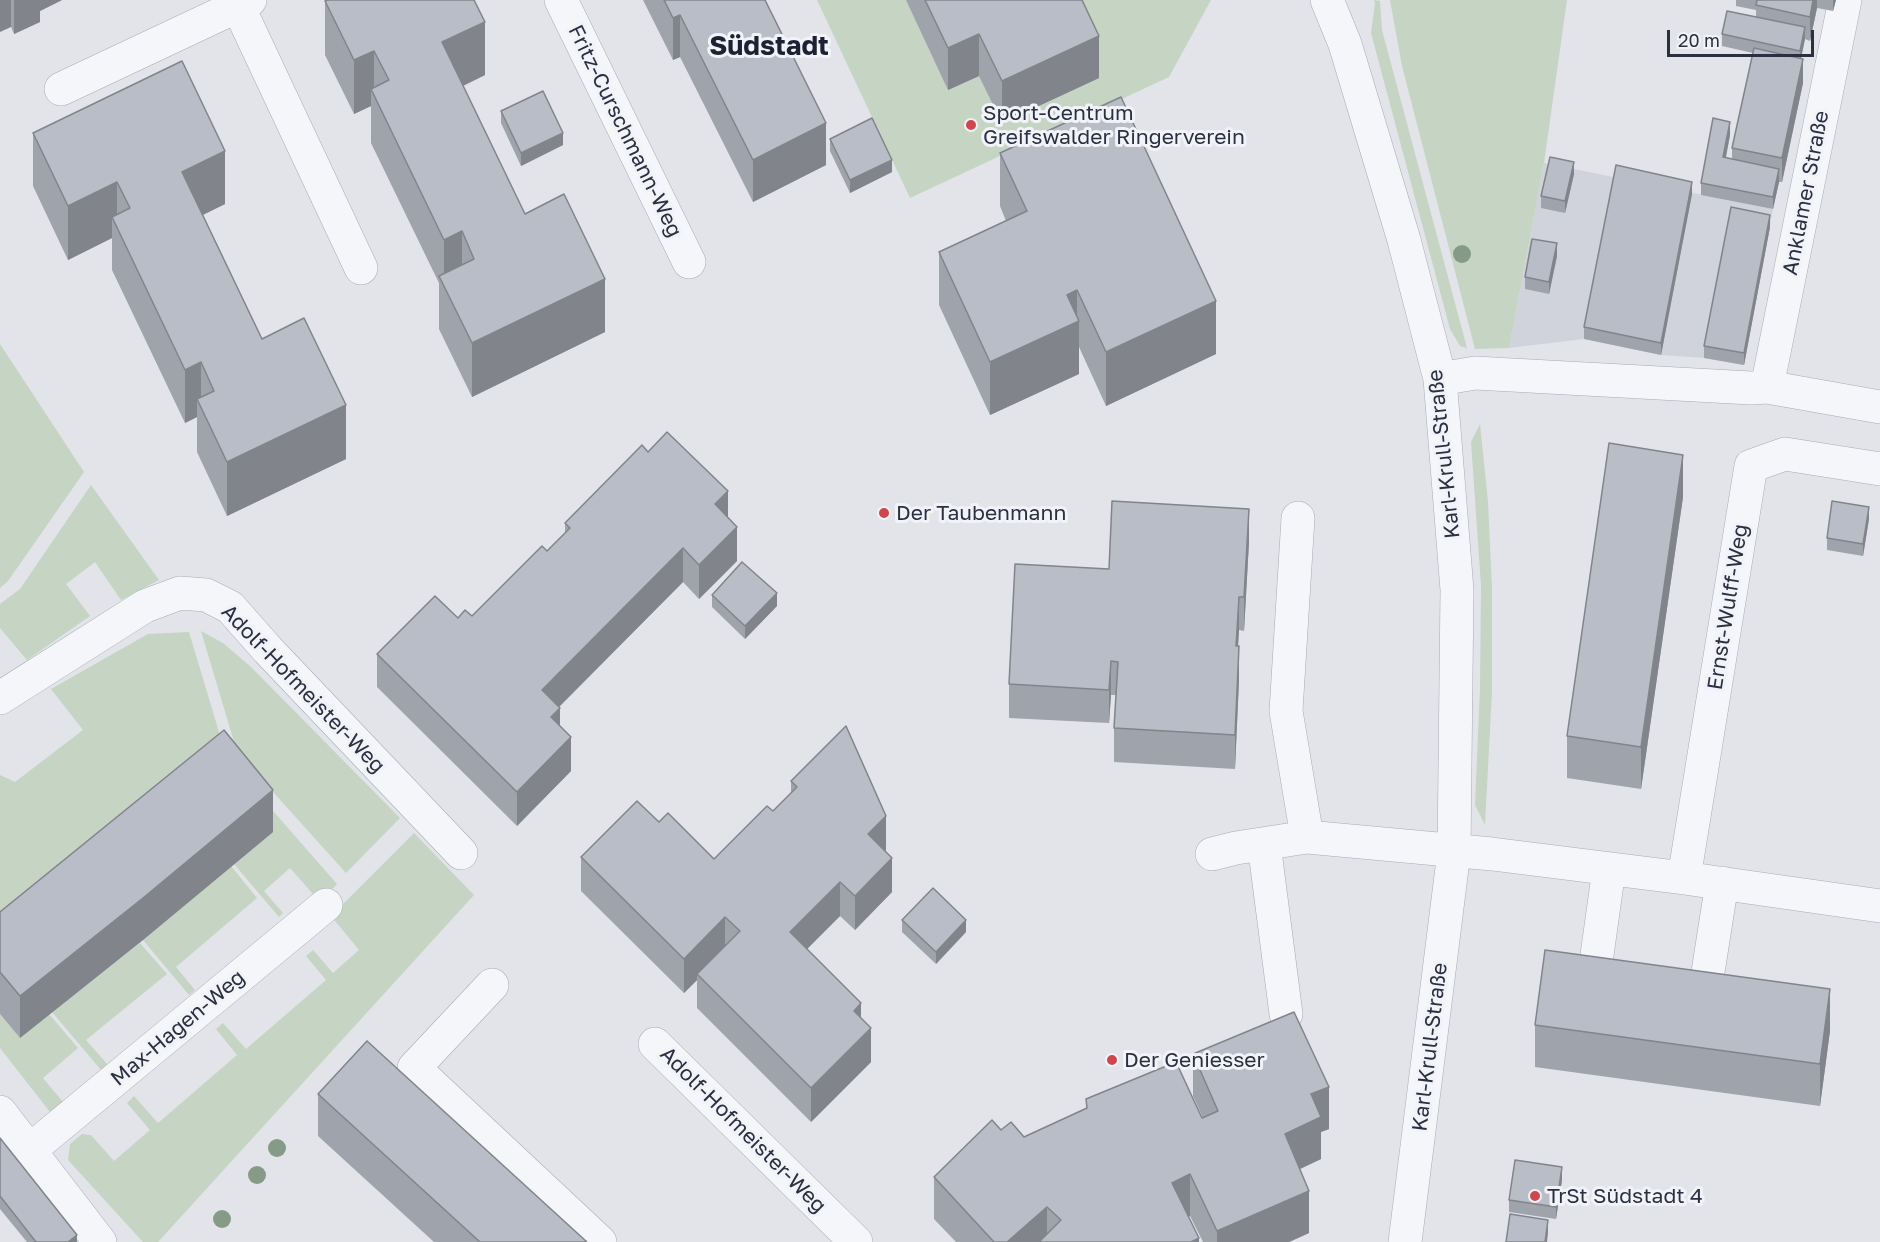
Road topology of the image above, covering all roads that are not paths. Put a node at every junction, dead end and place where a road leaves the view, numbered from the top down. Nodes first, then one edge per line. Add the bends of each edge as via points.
1 (561, 0) edge
2 (1327, 0) edge
3 (1845, 0) edge
4 (244, 3) edge
5 (61, 89) dead end
6 (689, 262) dead end
7 (361, 268) dead end
8 (1440, 379) junction
9 (1767, 387) junction
10 (1880, 407) edge
11 (1880, 469) edge
12 (1298, 518) dead end
13 (0, 698) edge
14 (1307, 837) junction
15 (1264, 844) junction
16 (1454, 852) junction
17 (462, 853) dead end
18 (1212, 854) dead end
19 (1609, 868) junction
20 (1684, 878) junction
21 (1722, 883) junction
22 (326, 905) dead end
23 (1880, 906) edge
24 (1597, 955) edge
25 (1708, 972) edge
26 (492, 985) dead end
27 (1286, 1014) edge
28 (655, 1044) dead end
29 (0, 1112) edge
30 (30, 1150) junction
31 (100, 1242) edge
32 (600, 1242) edge
33 (856, 1242) edge
34 (1405, 1242) edge

1 - 6 street, Fritz-Curschmann-Weg
2 - 8 street, Karl-Krull-Straße via 1345,44 1404,240
3 - 9 street, Anklamer Straße
4 - 5 street
4 - 7 street
8 - 9 street via 1475,373
8 - 16 street, Karl-Krull-Straße via 1457,590
9 - 10 street
11 - 20 street, Ernst-Wulff-Weg via 1785,454 1751,466
12 - 14 street via 1286,711
13 - 17 street, Adolf-Hofmeister-Weg via 145,606 180,593 207,595 230,607
14 - 15 street
14 - 16 street
15 - 18 street
15 - 27 street
16 - 19 street
16 - 34 street, Karl-Krull-Straße
19 - 20 street
19 - 24 street
20 - 21 street
21 - 23 street
21 - 25 street
22 - 30 street, Max-Hagen-Weg
26 - 32 street via 414,1068
28 - 33 street, Adolf-Hofmeister-Weg
29 - 30 street
30 - 31 street

